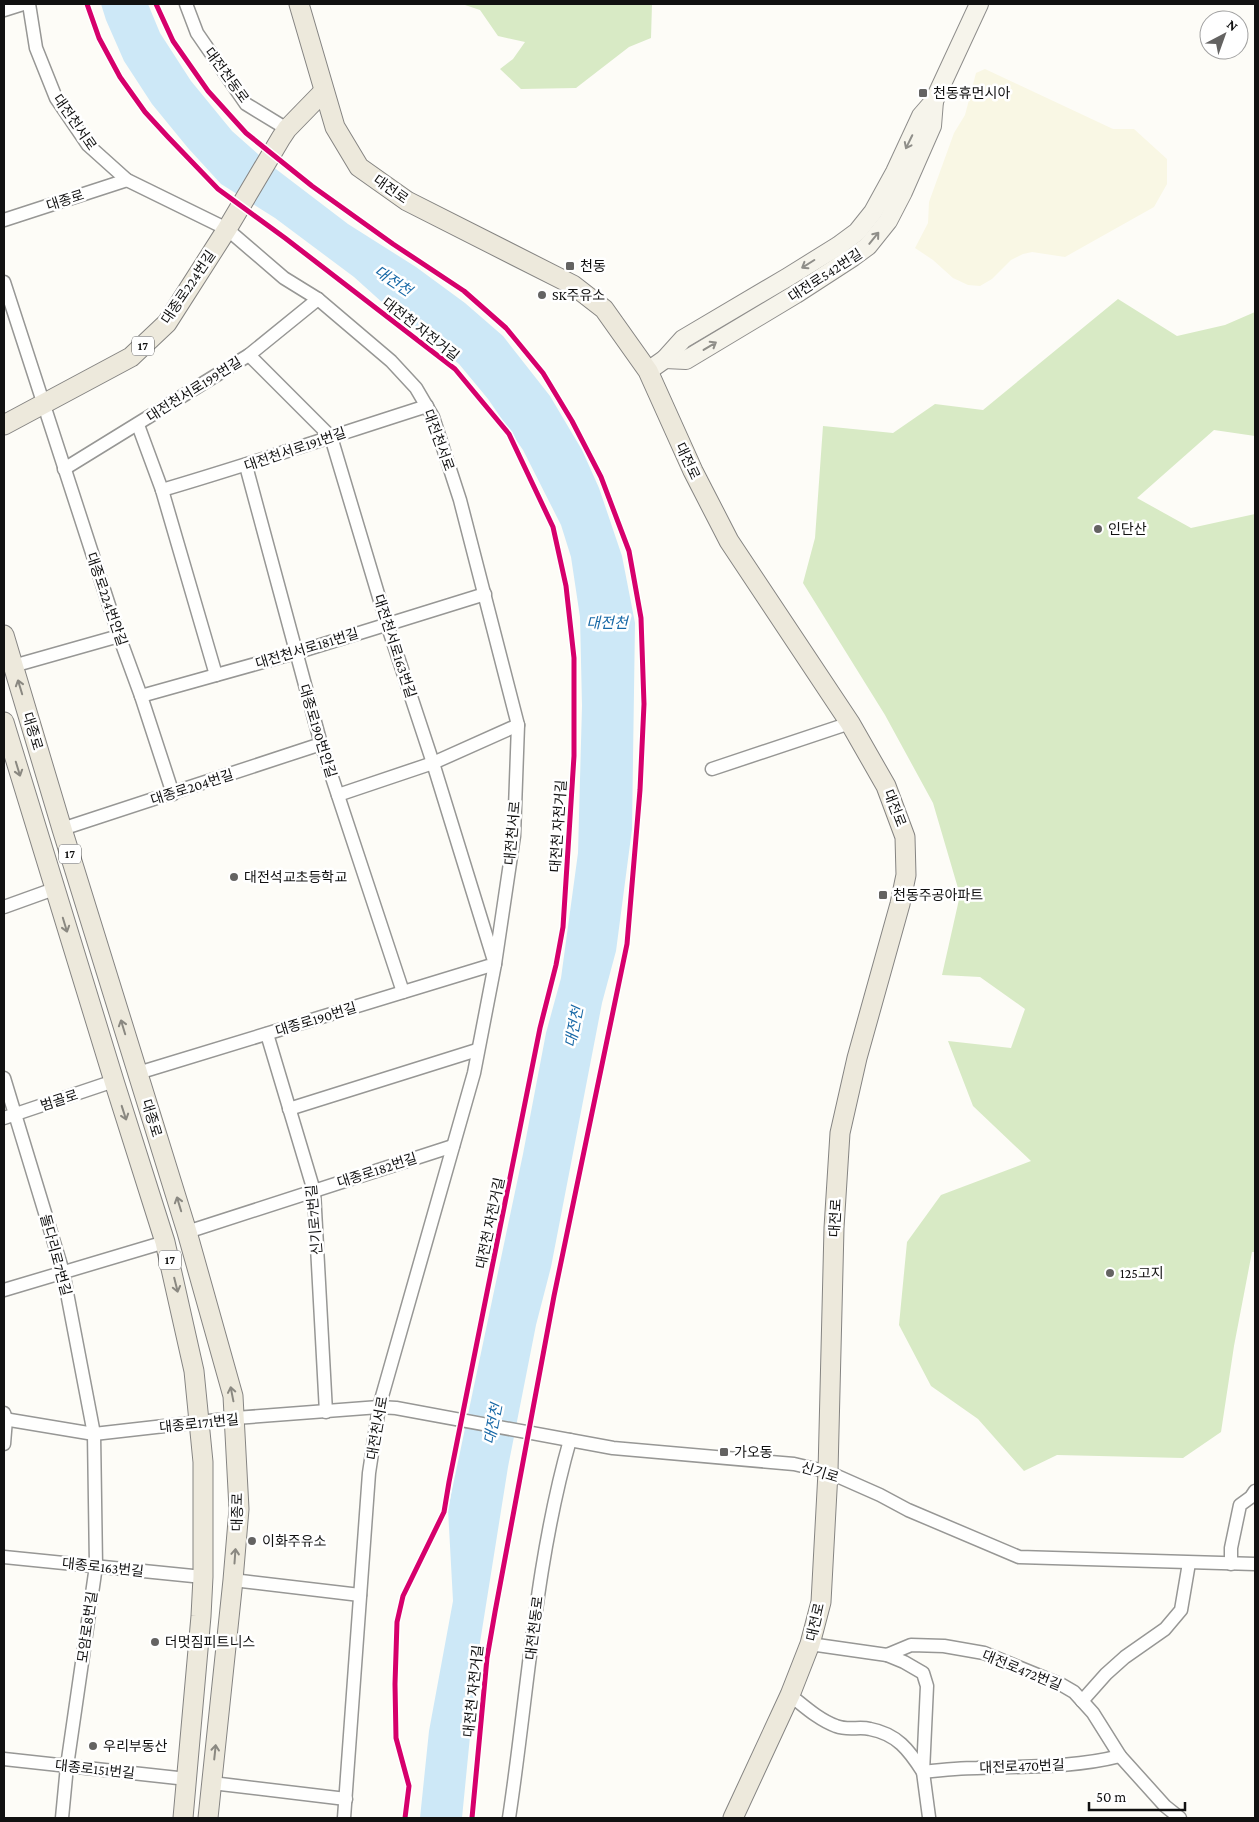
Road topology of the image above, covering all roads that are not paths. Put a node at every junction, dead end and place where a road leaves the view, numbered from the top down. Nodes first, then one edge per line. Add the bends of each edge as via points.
1 (23, 4) edge
2 (29, 4) edge
3 (186, 4) edge
4 (299, 4) edge
5 (979, 4) edge
6 (4, 10) edge
7 (324, 91) junction
8 (284, 134) junction
9 (127, 180) junction
10 (4, 220) edge
11 (231, 222) junction
12 (4, 282) edge
13 (318, 299) junction
14 (249, 355) junction
15 (648, 371) junction
16 (44, 402) junction
17 (427, 406) junction
18 (4, 425) edge
19 (138, 425) junction
20 (330, 436) junction
21 (246, 466) junction
22 (64, 469) junction
23 (162, 490) junction
24 (485, 594) junction
25 (387, 624) junction
26 (4, 635) edge
27 (119, 636) junction
28 (295, 652) junction
29 (13, 666) junction
30 (216, 676) junction
31 (141, 696) junction
32 (4, 722) edge
33 (850, 723) junction
34 (518, 725) junction
35 (321, 744) junction
36 (433, 763) junction
37 (712, 769) dead end
38 (172, 794) junction
39 (338, 795) junction
40 (62, 829) junction
41 (54, 889) junction
42 (4, 907) edge
43 (495, 964) junction
44 (403, 992) junction
45 (267, 1034) junction
46 (477, 1050) junction
47 (138, 1073) junction
48 (4, 1078) edge
49 (114, 1081) junction
50 (289, 1109) junction
51 (9, 1116) edge
52 (453, 1146) junction
53 (314, 1191) junction
54 (187, 1232) junction
55 (165, 1242) junction
56 (63, 1272) junction
57 (4, 1290) edge
58 (379, 1407) junction
59 (396, 1408) joint
60 (326, 1412) junction
61 (4, 1417) edge
62 (235, 1418) junction
63 (200, 1423) junction
64 (94, 1434) junction
65 (570, 1440) junction
66 (4, 1444) edge
67 (828, 1472) junction
68 (1255, 1491) edge
69 (4, 1557) edge
70 (1189, 1563) junction
71 (1231, 1564) junction
72 (1255, 1564) edge
73 (96, 1566) junction
74 (203, 1577) junction
75 (233, 1580) junction
76 (360, 1594) junction
77 (810, 1644) junction
78 (887, 1655) junction
79 (790, 1696) junction
80 (1082, 1701) junction
81 (1120, 1756) junction
82 (4, 1759) edge
83 (67, 1766) junction
84 (923, 1772) junction
85 (187, 1779) junction
86 (212, 1783) junction
87 (346, 1799) junction
88 (930, 1817) edge
89 (62, 1818) edge
90 (183, 1818) edge
91 (208, 1818) edge
92 (344, 1818) edge
93 (509, 1818) edge
94 (733, 1818) edge
95 (1180, 1818) edge

1 - 6 street
2 - 9 street, 대전천서로 via 36,48 56,98 88,145
3 - 8 street, 대전천동로 via 198,33 246,104
4 - 7 main road, 대전로
5 - 15 main road, 대전로542번길 via 934,101 932,126 903,192 888,221 868,246 686,360 665,359
7 - 8 main road, 17
7 - 15 main road, 대전로 via 335,127 359,167 407,201 573,285 604,309
8 - 11 main road, 17
9 - 10 street, 대종로
9 - 11 street, 대전천서로
11 - 13 street, 대전천서로 via 284,278
11 - 16 main road, 대종로224번길 / 17 via 167,322 131,357
12 - 16 street, 대종로224번안길
13 - 14 street, 대전천서로199번길
13 - 17 street, 대전천서로 via 392,361
14 - 19 street, 대전천서로199번길
14 - 20 street, 대전천서로163번길
15 - 33 main road, 대전로 via 693,472 729,541
16 - 18 main road, 대종로224번길 / 17
16 - 22 street, 대종로224번안길
17 - 20 street, 대전천서로191번길
17 - 24 street, 대전천서로 via 434,417 460,500
19 - 22 street, 대전천서로199번길
19 - 23 street
20 - 21 street, 대전천서로191번길
20 - 25 street, 대전천서로163번길
21 - 23 street, 대전천서로191번길
21 - 28 street, 대종로190번안길
22 - 27 street, 대종로224번안길
23 - 30 street
24 - 25 street, 대전천서로181번길
24 - 34 street, 대전천서로
25 - 28 street, 대전천서로181번길
25 - 36 street, 대전천서로163번길
26 - 29 main road, 대종로 / 17
27 - 29 street
27 - 31 street, 대종로224번안길
28 - 30 street, 대전천서로181번길
28 - 35 street, 대종로190번안길
40 -> 29 main road, 대종로 / 17
30 - 31 street, 대전천서로181번길
31 - 38 street, 대종로224번안길
32 -> 41 main road, 대종로 / 17
33 - 37 street
33 - 67 main road, 대전로 via 886,786 905,837 906,875 840,1133 834,1228
34 - 36 street
34 - 43 street, 대전천서로 via 514,836
35 - 38 street, 대종로204번길
35 - 39 street, 대종로190번안길
36 - 39 street
36 - 43 street, 대전천서로163번길
38 - 40 street, 대종로204번길
39 - 44 street, 대종로190번안길
47 -> 40 main road, 대종로 / 17
41 - 42 street
41 -> 49 main road, 대종로 / 17
43 - 44 street, 대종로190번길
43 - 46 street, 대전천서로
44 - 45 street, 대종로190번길
45 - 47 street, 대종로190번길
45 - 50 street, 신기로7번길
46 - 50 street
46 - 52 street, 대전천서로 via 474,1073
54 -> 47 main road, 대종로 / 17
48 - 51 street, 돌다리로7번길
49 - 51 street, 범골로
49 -> 55 main road, 대종로 / 17
50 - 53 street, 신기로7번길
51 - 56 street, 돌다리로7번길
52 - 53 street, 대종로182번길
52 - 58 street, 대전천서로
53 - 54 street, 대종로182번길
53 - 60 street, 신기로7번길
62 -> 54 main road, 대종로 / 17 via 233,1396
55 - 56 street
55 -> 63 main road, 대종로 / 17 via 194,1371
56 - 57 street
56 - 64 street, 돌다리로7번길
58 - 59 street, 대종로171번길
58 - 60 street, 대종로171번길
58 - 76 street, 대전천서로 via 369,1473
59 - 65 street, 신기로
60 - 62 street, 대종로171번길
61 - 64 street, 대종로171번길
61 - 66 street
62 - 63 street, 대종로171번길
75 -> 62 main road, 대종로 / 17 via 238,1509
63 - 64 street, 대종로171번길
63 - 74 main road, 대종로 / 17
64 - 73 street, 모암로8번길
65 - 67 street, 신기로 via 613,1448 794,1464
65 - 93 street, 대전천동로 via 543,1559
67 - 70 street, 신기로 via 1019,1557
67 - 77 main road, 대전로 via 821,1602
68 - 71 street via 1240,1505
69 - 73 street, 대종로163번길
70 - 71 street, 신기로
70 - 80 street via 1181,1610 1165,1629 1106,1674
71 - 72 street, 신기로
73 - 74 street, 대종로163번길
73 - 83 street, 모암로8번길
74 - 85 main road, 대종로 / 17
75 - 76 street
86 -> 75 main road, 대종로 / 17
76 - 87 street, 대전천서로
77 - 78 street, 대전로472번길
77 - 79 main road, 대전로
78 - 80 street, 대전로472번길 via 924,1645 984,1653 1062,1685
78 - 84 street via 923,1673 927,1686
79 - 84 street via 835,1726 852,1730 869,1728 898,1740 909,1749
79 - 94 main road, 대전로
80 - 81 street, 대전로472번길
81 - 84 street, 대전로470번길 via 1061,1766
81 - 95 street, 대전로472번길
82 - 83 street, 대종로151번길
83 - 85 street, 대종로151번길
83 - 89 street, 모암로8번길
84 - 88 street
85 - 90 main road, 대종로 / 17
86 - 87 street
86 - 91 main road, 대종로 / 17
87 - 92 street, 대전천서로

